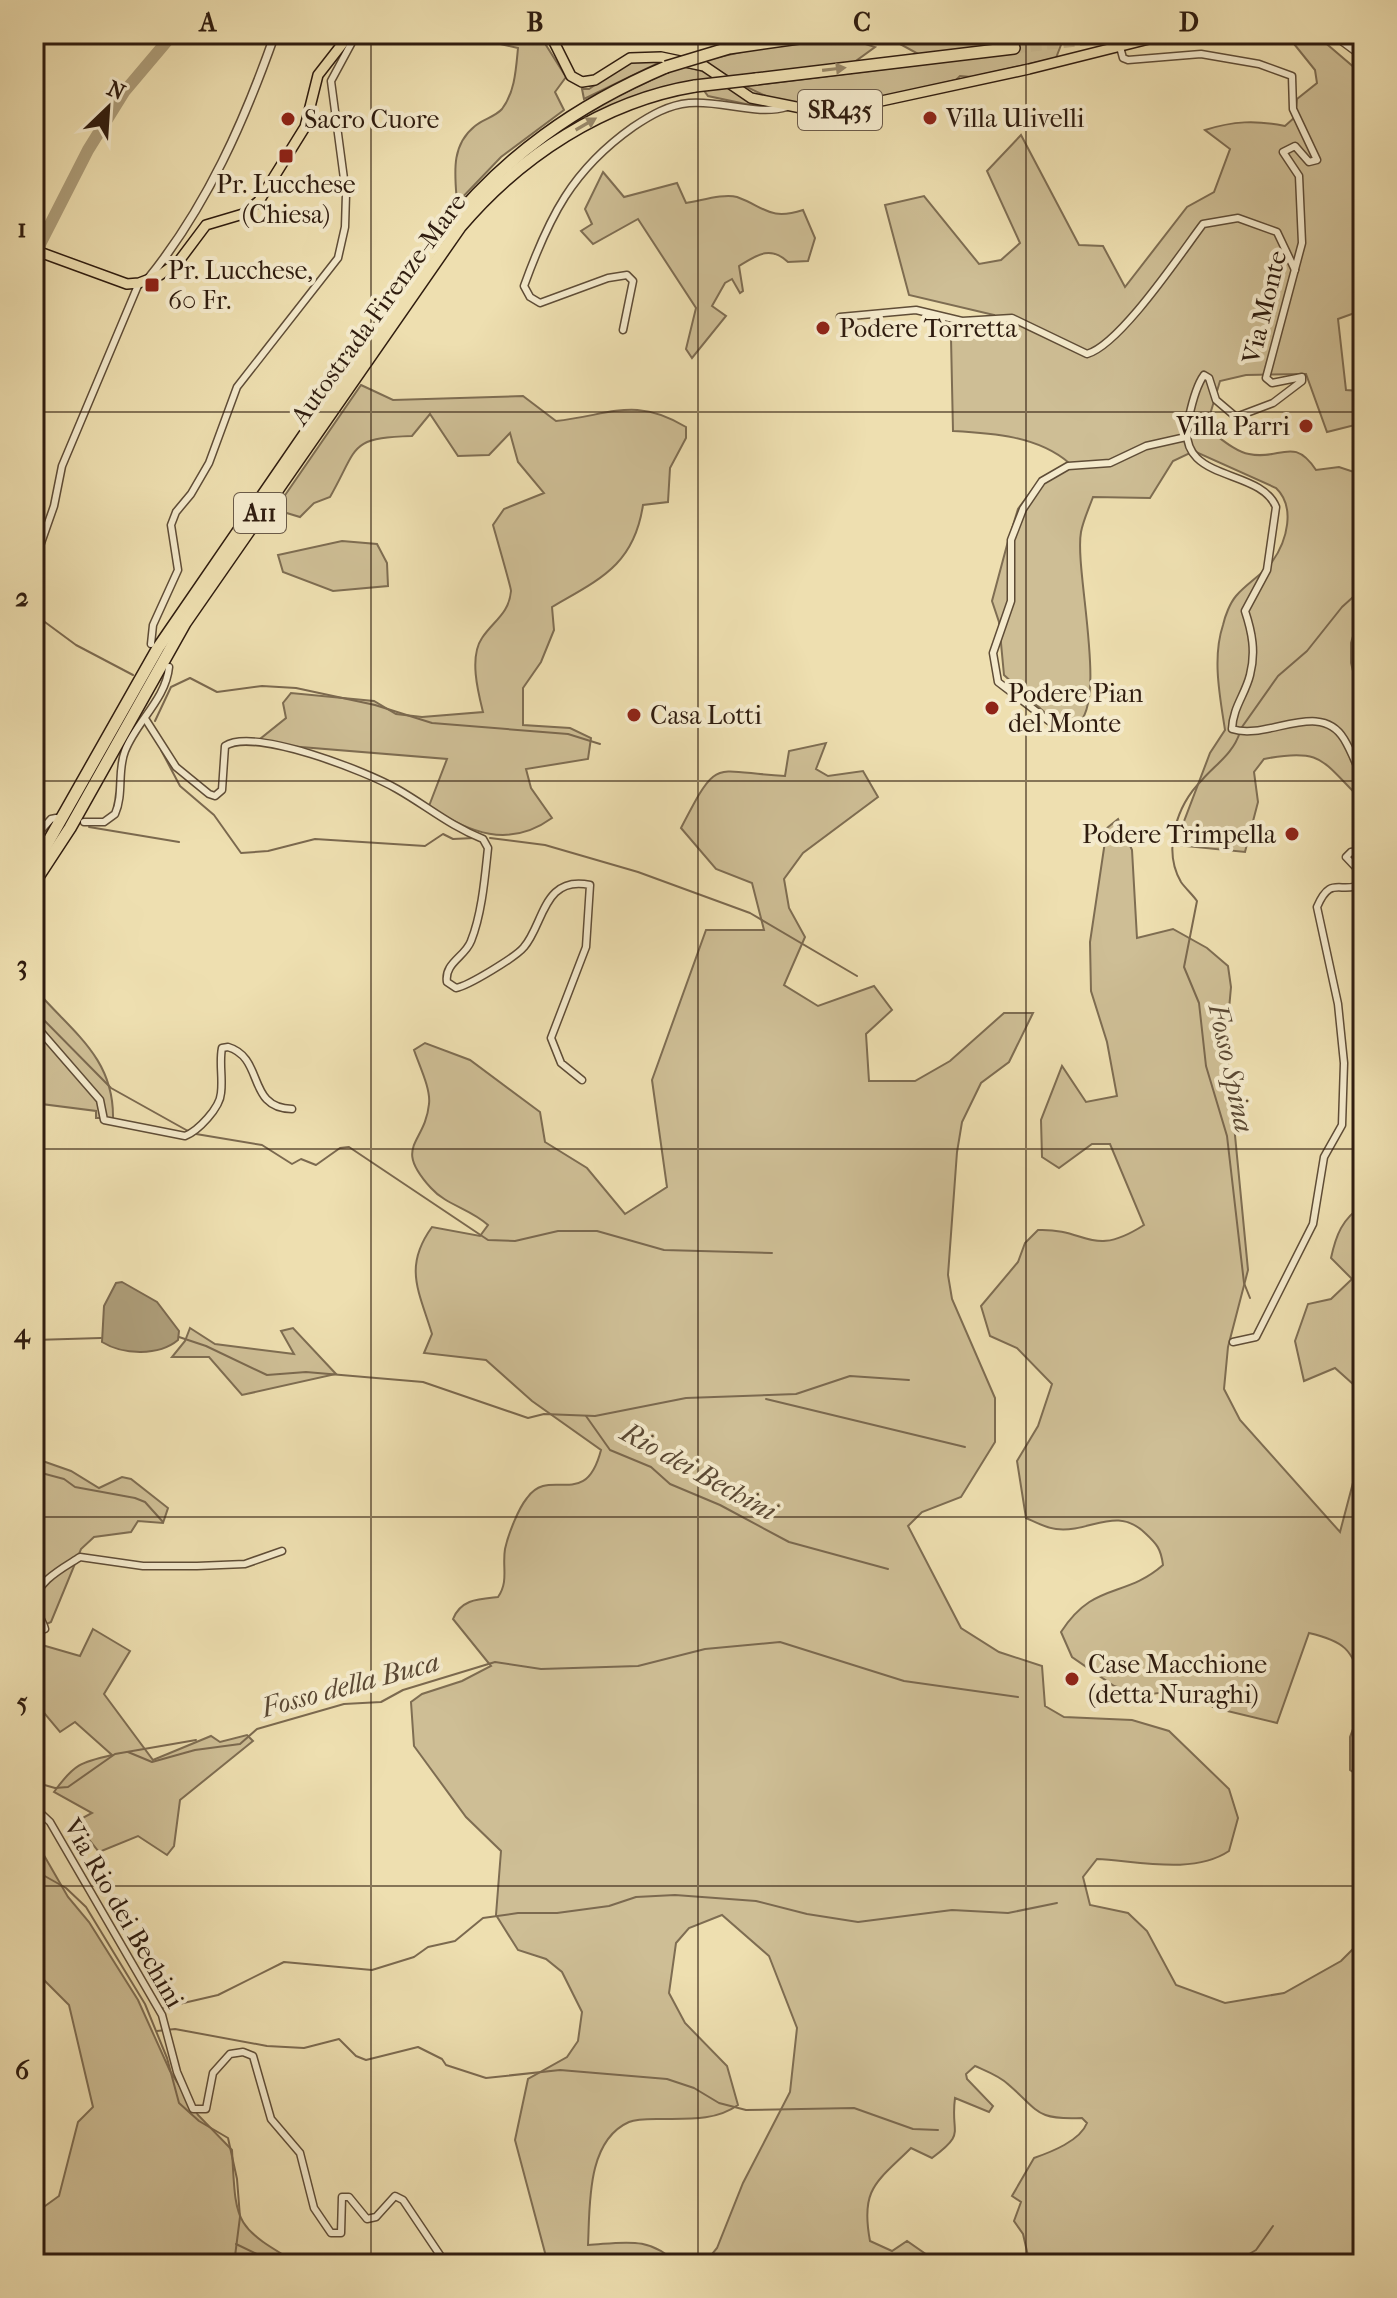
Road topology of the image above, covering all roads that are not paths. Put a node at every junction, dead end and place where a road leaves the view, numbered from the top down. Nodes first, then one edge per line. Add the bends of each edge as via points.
1 (275, 34) edge
2 (352, 34) edge
3 (550, 34) edge
4 (827, 34) edge
5 (1110, 34) edge
6 (1169, 34) edge
7 (1332, 34) edge
8 (1142, 42) junction
9 (1120, 47) junction
10 (1014, 48) tunnel mouth
11 (1363, 57) edge
12 (787, 107) junction
13 (34, 250) edge
14 (1295, 270) junction
15 (143, 282) junction
16 (840, 317) dead end
17 (623, 330) dead end
18 (1186, 437) junction
19 (34, 563) edge
20 (151, 644) dead end
21 (169, 667) dead end
22 (146, 720) junction
23 (1089, 730) dead end
24 (1363, 780) edge
25 (56, 818) dead end
26 (84, 822) dead end
27 (34, 838) edge
28 (1363, 850) edge
29 (34, 867) edge
30 (1363, 875) edge
31 (34, 883) edge
32 (1363, 884) edge
33 (34, 1024) edge
34 (582, 1080) dead end
35 (292, 1109) dead end
36 (1233, 1342) dead end
37 (282, 1551) dead end
38 (34, 1632) edge
39 (34, 1807) edge
40 (446, 2264) edge

1 - 15 street via 220,168 187,228
2 - 15 main road via 318,75 305,127 259,201 243,214 206,225 179,261
2 - 20 street via 331,81 344,160 342,245 334,264 237,387 209,463 176,512 171,525 178,570 153,625
3 - 12 main road, SR435 via 571,76 582,82 595,80 630,58 661,57 699,64 747,96
4 - 29 highway, Autostrada Firenze-Mare / A11, bridge via 729,48 666,67 620,87 545,132 493,176 443,233 158,648
5 - 8 street
6 - 8 main road, SR435
7 - 11 street
8 - 9 main road, SR435
9 - 12 main road, SR435 via 849,108
9 - 14 street, Via Monte via 1130,61 1201,54 1292,76 1293,109 1317,158 1309,162 1295,146 1283,152 1300,182 1302,243
31 -> 10 highway, Autostrada Firenze-Mare / A11, bridge via 64,840 185,623 460,227 521,167 592,120 651,95
12 - 17 street via 770,111 714,102 675,106 656,112 587,163 546,224 524,286 540,303 627,275 633,281
13 - 15 main road via 127,284
14 - 16 street via 1277,232 1238,218 1203,224 1135,313 1087,354 1012,318 962,321 916,310
14 - 18 street, Via Monte via 1266,378 1272,383 1298,375 1302,381 1273,403 1238,417 1216,400 1204,375
15 - 19 street via 66,455
18 - 23 street via 1146,446 1110,463 1068,466 1042,481 1011,540 1011,601 993,653 998,682 1058,728
18 - 24 street via 1204,464 1259,488 1276,507 1267,570 1245,611 1254,636 1250,675 1232,712 1232,729 1246,734 1316,720 1343,738
21 - 22 street
22 - 26 street via 123,757 115,814 104,822
22 - 34 street via 176,767 209,794 222,790 225,746 256,743 328,760 389,785 457,830 483,839 488,848 474,933 446,976 456,988 524,947 549,899 564,889 590,885 586,947 551,1038 561,1063
25 - 27 street
28 - 30 street via 1346,857
32 - 36 street via 1332,886 1317,907 1341,1034 1342,1125 1324,1157 1313,1224 1256,1337
33 - 35 street via 100,1100 104,1120 185,1136 193,1133 221,1094 219,1060 222,1048 228,1047 247,1059 264,1100
37 - 38 street via 245,1564 209,1566 143,1566 80,1557 49,1578 38,1594 35,1604 45,1629
39 - 40 street, Via Rio dei Bechini via 50,1822 162,2015 193,2109 206,2109 213,2073 230,2054 253,2056 271,2119 300,2153 321,2223 331,2233 341,2233 342,2197 349,2197 367,2219 376,2217 395,2196

